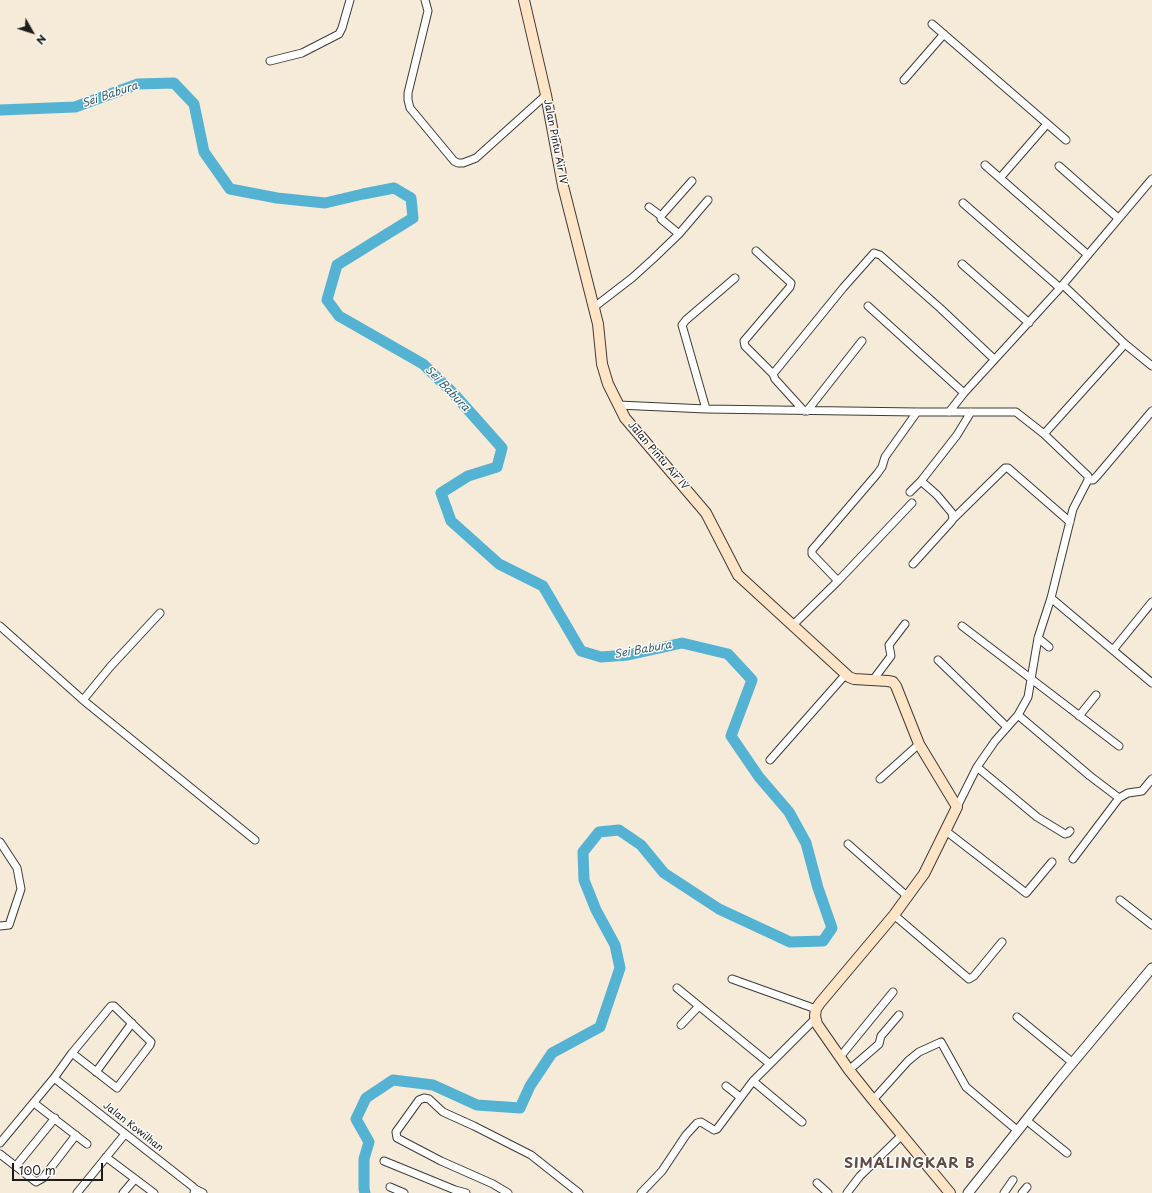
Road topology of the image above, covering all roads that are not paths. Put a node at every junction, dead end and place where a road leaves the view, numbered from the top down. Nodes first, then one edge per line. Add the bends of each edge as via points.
1 (350, 0) edge
2 (425, 0) edge
3 (524, 0) edge
4 (932, 24) dead end
5 (944, 34) junction
6 (270, 60) dead end
7 (904, 80) dead end
8 (546, 95) junction
9 (1047, 124) junction
10 (1066, 140) dead end
11 (985, 165) dead end
12 (1059, 166) dead end
13 (1000, 178) junction
14 (1152, 179) edge
15 (692, 181) dead end
16 (708, 200) dead end
17 (963, 203) dead end
18 (649, 207) dead end
19 (661, 216) junction
20 (1118, 218) junction
21 (679, 234) junction
22 (756, 251) dead end
23 (1088, 255) junction
24 (962, 264) dead end
25 (735, 278) dead end
26 (1061, 286) junction
27 (868, 306) dead end
28 (593, 308) junction
29 (1029, 323) junction
30 (862, 341) dead end
31 (1125, 344) junction
32 (994, 359) junction
33 (1152, 366) edge
34 (773, 374) junction
35 (964, 393) junction
36 (618, 405) junction
37 (706, 409) junction
38 (1152, 410) edge
39 (806, 411) junction
40 (917, 412) junction
41 (949, 412) junction
42 (971, 412) junction
43 (1044, 434) junction
44 (1088, 480) junction
45 (921, 481) junction
46 (910, 492) dead end
47 (912, 503) dead end
48 (953, 519) junction
49 (1070, 522) junction
50 (913, 564) dead end
51 (838, 581) junction
52 (1051, 598) junction
53 (1152, 602) edge
54 (160, 613) dead end
55 (905, 624) dead end
56 (793, 625) junction
57 (0, 626) edge
58 (962, 626) dead end
59 (1038, 638) junction
60 (1049, 647) dead end
61 (1113, 650) junction
62 (938, 660) dead end
63 (846, 674) junction
64 (1030, 679) junction
65 (873, 680) junction
66 (1152, 683) edge
67 (1096, 695) dead end
68 (83, 700) junction
69 (1018, 715) junction
70 (1079, 716) junction
71 (1007, 727) junction
72 (919, 744) junction
73 (1119, 746) dead end
74 (770, 760) dead end
75 (977, 767) junction
76 (880, 778) dead end
77 (1152, 778) edge
78 (1119, 798) junction
79 (957, 807) junction
80 (946, 831) junction
81 (1070, 831) dead end
82 (255, 840) dead end
83 (0, 842) edge
84 (848, 844) dead end
85 (1073, 859) dead end
86 (1052, 862) dead end
87 (908, 897) junction
88 (1120, 900) dead end
89 (894, 914) junction
90 (1152, 925) edge
91 (0, 926) edge
92 (1002, 942) dead end
93 (1152, 968) edge
94 (732, 979) dead end
95 (677, 988) dead end
96 (893, 992) dead end
97 (699, 1006) junction
98 (815, 1014) junction
99 (899, 1016) dead end
100 (1016, 1017) dead end
101 (132, 1023) junction
102 (682, 1025) dead end
103 (72, 1053) junction
104 (840, 1057) junction
105 (1072, 1063) junction
106 (770, 1064) junction
107 (850, 1070) junction
108 (96, 1072) junction
109 (54, 1078) junction
110 (753, 1081) junction
111 (726, 1086) dead end
112 (740, 1097) junction
113 (873, 1100) junction
114 (34, 1102) junction
115 (54, 1118) junction
116 (1026, 1120) junction
117 (802, 1122) dead end
118 (1018, 1131) junction
119 (125, 1134) junction
120 (76, 1135) junction
121 (902, 1135) junction
122 (0, 1143) edge
123 (87, 1144) dead end
124 (1067, 1153) dead end
125 (0, 1154) edge
126 (106, 1157) junction
127 (384, 1161) dead end
128 (16, 1166) junction
129 (135, 1179) junction
130 (1013, 1180) dead end
131 (817, 1183) dead end
132 (390, 1187) dead end
133 (1027, 1187) dead end
134 (194, 1191) edge
135 (454, 1192) edge
136 (77, 1193) edge
137 (123, 1193) edge
138 (154, 1193) edge
139 (203, 1193) edge
140 (404, 1193) edge
141 (466, 1193) edge
142 (508, 1193) edge
143 (579, 1193) edge
144 (641, 1193) edge
145 (828, 1193) edge
146 (847, 1193) edge
147 (950, 1193) edge
148 (968, 1193) edge
149 (1004, 1193) edge
150 (1022, 1193) edge

1 - 6 street via 339,34 302,53
2 - 8 street via 428,10 408,100 410,108 454,161 463,163 476,158
3 - 8 main road, Jalan Pintu Air IV
4 - 5 street
5 - 7 street
5 - 9 street
8 - 28 main road, Jalan Pintu Air IV via 563,186
9 - 10 street
9 - 13 street
11 - 13 street
12 - 20 street
13 - 23 street
14 - 20 street
15 - 19 street
16 - 21 street
17 - 26 street
18 - 19 street
19 - 21 street
20 - 23 street
21 - 28 street via 638,274
22 - 34 street via 791,283 744,341
23 - 26 street
24 - 29 street
25 - 37 street via 682,325
26 - 29 street
26 - 31 street
27 - 35 street
28 - 36 main road, Jalan Pintu Air IV via 598,324 602,364
29 - 32 street
30 - 39 street
31 - 33 street
31 - 43 street
32 - 34 street via 902,274 874,253
32 - 35 street
34 - 39 street via 774,379
35 - 41 street
36 - 37 street
36 - 56 main road, Jalan Pintu Air IV via 625,418 706,512 736,573
37 - 39 street
38 - 44 street via 1097,476 1093,480
39 - 40 street
40 - 41 street
40 - 51 street via 885,457 877,474 812,550 812,554
41 - 42 street
42 - 43 street via 1016,412
42 - 45 street via 957,435
43 - 44 street via 1088,476
44 - 49 street via 1073,509
45 - 46 street
45 - 48 street via 941,499 952,513
47 - 51 street
48 - 49 street via 1005,468 1008,468
48 - 50 street
49 - 52 street
51 - 56 street
52 - 59 street
52 - 61 street
53 - 61 street
54 - 68 street
55 - 65 street via 889,645 891,656
56 - 63 main road, Jalan Pintu Air IV
57 - 68 street
58 - 64 street
59 - 60 street
59 - 64 street
61 - 66 street
62 - 71 street
63 - 65 main road, Jalan Pintu Air IV via 854,679
63 - 74 street
64 - 69 street via 1028,697
64 - 70 street
65 - 72 main road, Jalan Pintu Air IV via 893,682 896,686
67 - 70 street
68 - 82 street
69 - 71 street
69 - 78 street
70 - 73 street
71 - 75 street
72 - 76 street
72 - 79 main road, Jalan Pintu Air IV
75 - 79 street
75 - 81 street via 1037,816 1065,834
77 - 78 street via 1142,791 1128,793
78 - 85 street
79 - 80 main road
80 - 86 street via 1026,893
80 - 87 main road via 924,874
83 - 91 street via 18,868 21,889 9,925
84 - 87 street
87 - 89 main road
88 - 90 street
89 - 92 street via 969,979
89 - 98 main road
93 - 105 street
94 - 98 street
95 - 97 street
96 - 104 street
97 - 102 street
97 - 106 street
98 - 104 main road
98 - 106 street
99 - 107 street via 881,1036 879,1044
100 - 105 street
101 - 103 street via 112,1006
101 - 108 street
101 - 108 street via 150,1039 150,1045 117,1088
103 - 108 street
103 - 109 street
104 - 107 main road
105 - 116 street
106 - 110 street
107 - 113 main road
109 - 114 street
109 - 119 street, Jalan Kowilhan
110 - 112 street
110 - 117 street
111 - 112 street
112 - 144 street via 717,1129 714,1130 701,1122 697,1123 662,1170
113 - 118 street via 908,1061 919,1052 941,1042 966,1087
113 - 121 main road
114 - 115 street
114 - 122 street
115 - 120 street
115 - 128 street
116 - 118 street
116 - 124 street
118 - 148 street
119 - 126 street
119 - 134 street, Jalan Kowilhan via 192,1186
120 - 123 street
120 - 128 street via 40,1180 36,1182
121 - 146 street
121 - 147 main road
125 - 128 street
126 - 129 street
126 - 136 street
127 - 135 street
129 - 137 street
129 - 138 street
130 - 149 street
131 - 145 street
132 - 140 street
133 - 150 street
134 - 139 street, Jalan Kowilhan
135 - 141 street
142 - 143 street via 397,1138 396,1132 419,1100 429,1099 443,1112 531,1155

